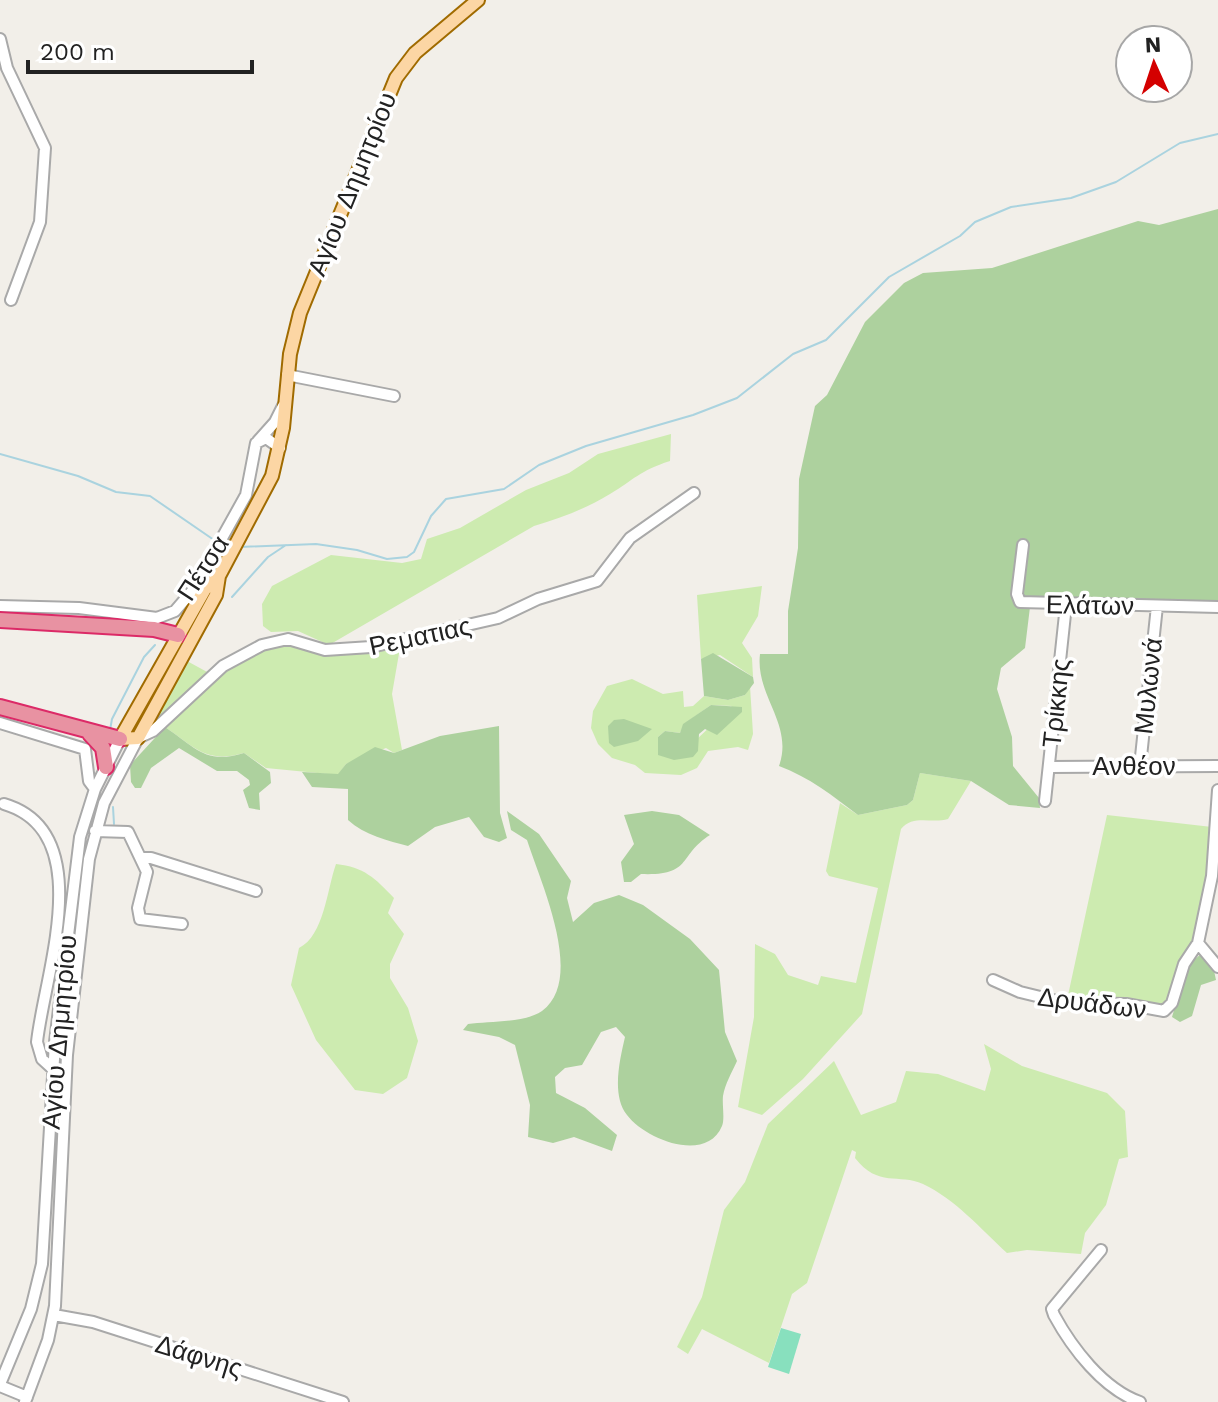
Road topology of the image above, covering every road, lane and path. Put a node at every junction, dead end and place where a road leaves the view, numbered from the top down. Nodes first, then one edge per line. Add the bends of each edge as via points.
1 (478, 0) edge
2 (0, 39) edge
3 (11, 300) dead end
4 (287, 375) junction
5 (394, 396) dead end
6 (286, 400) junction
7 (255, 446) junction
8 (280, 448) junction
9 (694, 493) dead end
10 (1023, 545) dead end
11 (1066, 605) junction
12 (0, 606) edge
13 (1157, 606) junction
14 (1218, 607) edge
15 (0, 620) edge
16 (184, 639) junction
17 (148, 689) joint
18 (0, 707) edge
19 (0, 723) edge
20 (86, 731) junction
21 (138, 738) junction
22 (120, 739) junction
23 (1140, 766) junction
24 (1218, 766) edge
25 (106, 767) junction
26 (1049, 767) junction
27 (95, 789) junction
28 (1218, 790) edge
29 (1045, 801) dead end
30 (4, 804) dead end
31 (95, 831) junction
32 (141, 858) junction
33 (256, 891) dead end
34 (182, 924) dead end
35 (1198, 943) junction
36 (1218, 967) edge
37 (993, 980) dead end
38 (53, 1069) junction
39 (1101, 1250) dead end
40 (54, 1315) junction
41 (16, 1346) junction
42 (0, 1362) edge
43 (0, 1385) edge
44 (26, 1399) edge
45 (343, 1402) edge
46 (1140, 1402) edge

1 - 4 main road, Αγίου Δημητρίου via 415,53 396,78 303,303
2 - 3 street via 7,68 45,148 40,222
4 - 5 street
4 - 6 main road, Αγίου Δημητρίου
6 - 7 street, Πέτσα
6 - 8 main road, Πέτσα
7 - 8 street
7 - 12 street, Πέτσα via 246,495 184,603 157,618 79,608
8 - 16 main road, Πέτσα via 259,503 219,576 205,589
9 - 21 street, Ρεματιας via 630,538 597,581 498,618 371,647 325,650 288,639 262,645 223,666 153,731
10 - 11 street, Ελάτων via 1017,599
11 - 13 street, Ελάτων
11 - 26 street, Τρίκκης
13 - 14 street, Ελάτων
13 - 23 street, Μυλωνά
15 - 16 highway via 154,629
16 - 17 main road, Πέτσα
16 - 21 main road, Πέτσα
17 - 22 main road, Αγίου Δημητρίου
18 - 20 highway
19 - 27 street via 85,749
20 - 22 highway
20 - 25 highway via 100,743
21 - 22 main road
21 - 31 street, Αγίου Δημητρίου via 109,790
22 - 25 street, Αγίου Δημητρίου
23 - 24 street, Ανθέον
23 - 26 street, Ανθέον
25 - 27 street, Αγίου Δημητρίου
26 - 29 street, Τρίκκης
27 - 38 street, Αγίου Δημητρίου via 76,857
28 - 35 street via 1212,876
30 - 38 street via 42,827 53,854 58,921 37,1042 42,1059
31 - 32 street via 127,830
31 - 40 street, Αγίου Δημητρίου via 68,1043
32 - 33 street
32 - 34 street via 146,876 138,916
35 - 36 street
35 - 37 street, Δρυάδων via 1164,1011 1065,1003
38 - 41 street, Αγίου Δημητρίου via 42,1264
39 - 46 street via 1052,1309 1072,1347 1117,1389
40 - 44 street, Αγίου Δημητρίου
40 - 45 street, Δάφνης via 93,1322
41 - 42 street
41 - 43 street, Αγίου Δημητρίου
43 - 44 street

